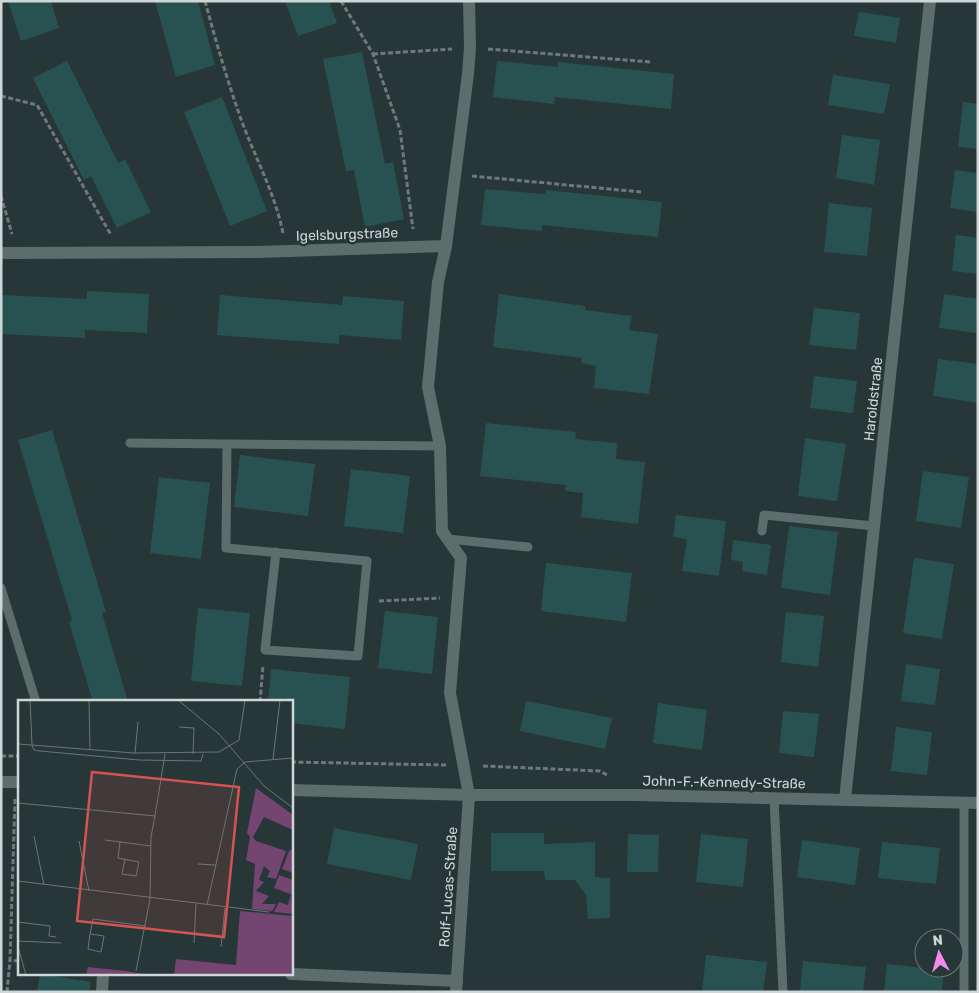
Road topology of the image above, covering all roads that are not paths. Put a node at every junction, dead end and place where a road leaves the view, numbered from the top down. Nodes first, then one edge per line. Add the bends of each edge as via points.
1 (469, 1) edge
2 (930, 1) edge
3 (446, 246) junction
4 (1, 254) edge
5 (130, 443) dead end
6 (227, 444) junction
7 (440, 446) junction
8 (874, 526) junction
9 (762, 530) dead end
10 (448, 539) junction
11 (528, 546) dead end
12 (276, 552) junction
13 (1, 588) edge
14 (35, 700) edge
15 (1, 782) edge
16 (17, 782) edge
17 (292, 790) edge
18 (469, 795) junction
19 (774, 798) junction
20 (845, 799) junction
21 (964, 803) junction
22 (978, 803) edge
23 (292, 974) edge
24 (103, 976) edge
25 (456, 986) edge
26 (102, 992) edge
27 (783, 992) edge
28 (964, 992) edge

1 - 3 street via 468,74
2 - 8 street, Haroldstraße
3 - 4 street, Igelsburgstraße
3 - 7 street via 438,282 428,387
5 - 6 lane
6 - 7 lane
6 - 12 lane via 226,548
7 - 10 street via 442,531
8 - 9 lane via 764,515
8 - 20 street, Haroldstraße
10 - 11 lane
10 - 18 street via 461,558 450,693
12 - 12 lane via 265,650 358,656 367,560
13 - 14 lane
15 - 16 street
17 - 18 street, John-F.-Kennedy-Straße
18 - 19 street, John-F.-Kennedy-Straße
18 - 25 street, Rolf-Lucas-Straße
19 - 20 street, John-F.-Kennedy-Straße
19 - 27 lane
20 - 21 street, John-F.-Kennedy-Straße
21 - 22 street, John-F.-Kennedy-Straße
21 - 28 lane
23 - 25 street, Rolf-Lucas-Straße
24 - 26 street

